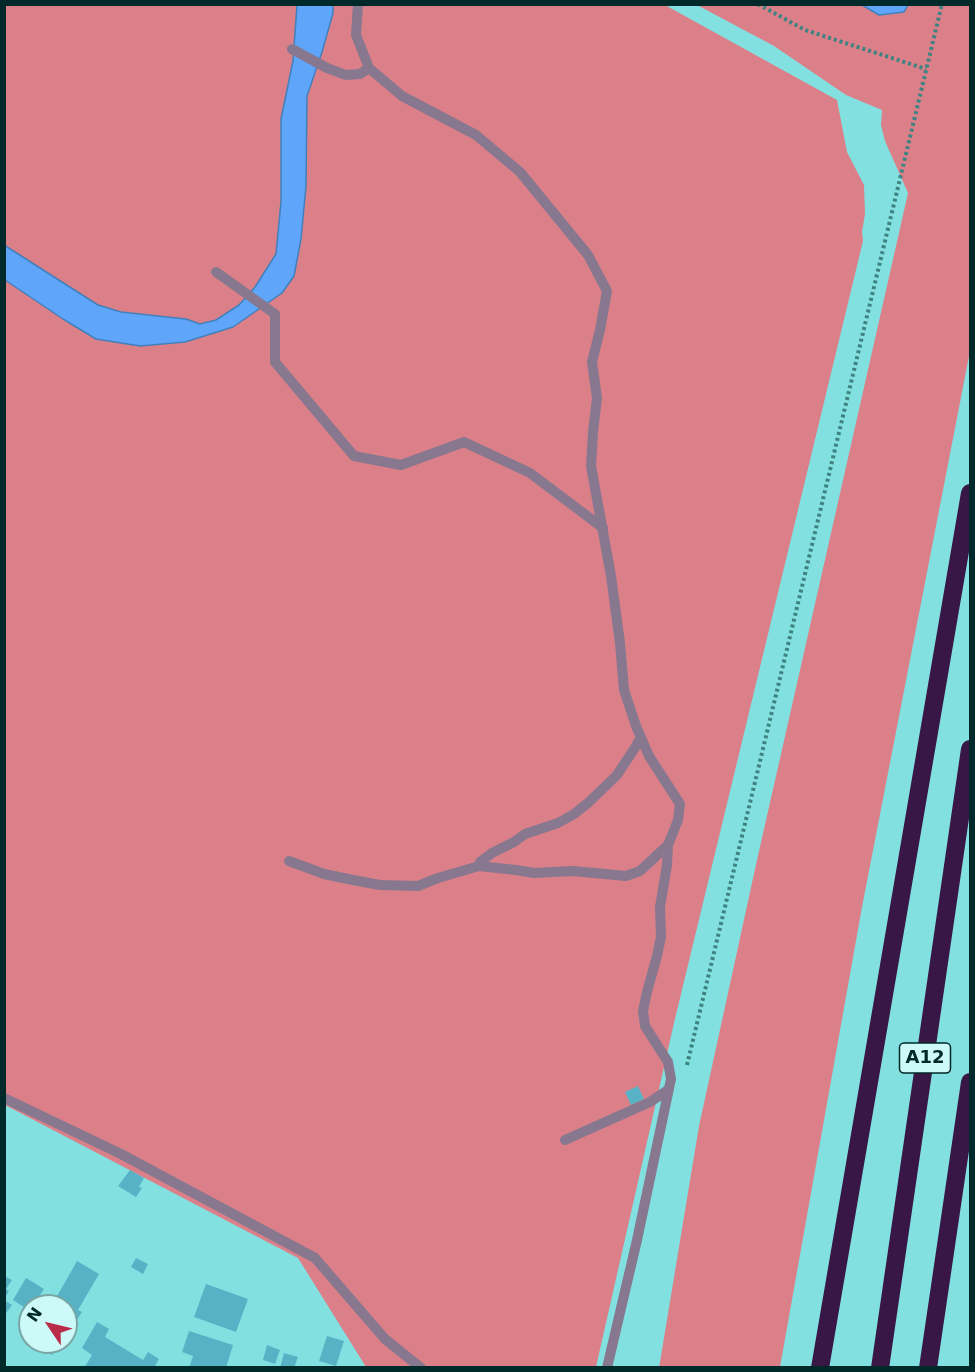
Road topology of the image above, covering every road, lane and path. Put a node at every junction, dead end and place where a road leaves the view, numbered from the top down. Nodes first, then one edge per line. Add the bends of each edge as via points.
1 (358, 4) edge
2 (758, 4) edge
3 (942, 4) edge
4 (292, 49) dead end
5 (369, 68) junction
6 (926, 69) junction
7 (216, 272) dead end
8 (970, 493) edge
9 (603, 528) junction
10 (641, 737) junction
11 (970, 749) edge
12 (668, 845) junction
13 (289, 861) dead end
14 (479, 866) junction
15 (685, 1072) dead end
16 (970, 1082) edge
17 (668, 1090) junction
18 (4, 1098) edge
19 (564, 1140) dead end
20 (421, 1368) edge
21 (607, 1368) edge
22 (820, 1368) edge
23 (880, 1368) edge
24 (928, 1368) edge

1 - 5 lane via 356,35
2 - 6 path via 805,30
3 - 6 path
4 - 5 lane via 346,75 360,74
5 - 9 lane via 402,96 476,135 520,172 588,255 607,291 592,362 597,398 591,466
6 - 15 path
7 - 9 lane via 275,314 275,362 354,456 401,465 464,442 530,473
8 - 22 highway, A12
9 - 10 lane via 624,690
10 - 12 lane via 680,804
10 - 14 lane via 616,775 588,803 558,823 525,834 492,853
11 - 23 highway, A12
12 - 14 lane via 640,871 626,876 573,871 534,873
12 - 17 lane via 660,907 661,937 643,1011 645,1026 668,1062
13 - 14 lane via 324,874 397,886 418,886
16 - 24 highway, A12
17 - 19 lane via 650,1102
17 - 21 lane
18 - 20 lane via 121,1154 315,1258 385,1339

